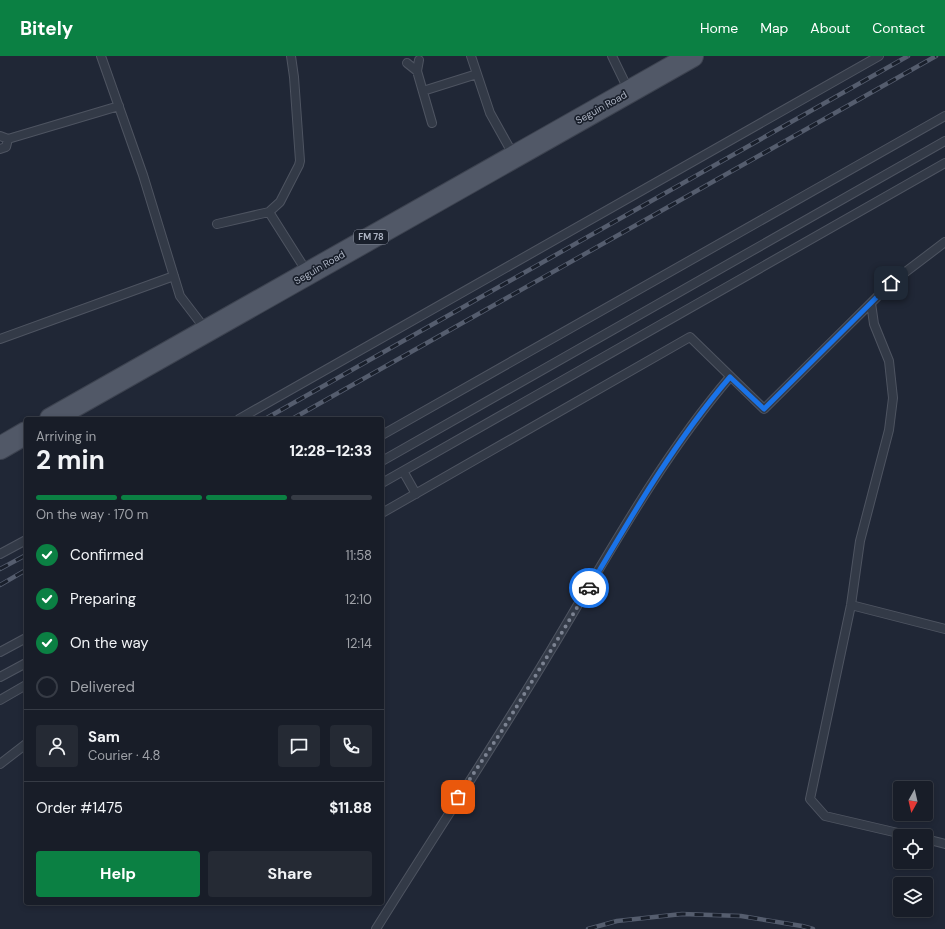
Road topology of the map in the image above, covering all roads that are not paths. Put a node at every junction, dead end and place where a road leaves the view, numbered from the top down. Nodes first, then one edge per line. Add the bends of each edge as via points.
1 (101, 56) edge
2 (291, 56) edge
3 (471, 56) edge
4 (612, 56) edge
5 (692, 56) edge
6 (879, 56) edge
7 (419, 60) dead end
8 (408, 63) dead end
9 (417, 71) junction
10 (477, 74) junction
11 (423, 91) junction
12 (629, 92) junction
13 (119, 106) junction
14 (945, 116) edge
15 (432, 123) dead end
16 (4, 138) edge
17 (945, 141) edge
18 (0, 149) edge
19 (514, 157) junction
20 (945, 163) edge
21 (269, 212) junction
22 (217, 224) dead end
23 (945, 242) edge
24 (308, 273) junction
25 (174, 276) junction
26 (871, 303) junction
27 (206, 331) junction
28 (0, 339) edge
29 (730, 377) junction
30 (55, 417) edge
31 (243, 417) edge
32 (24, 434) edge
33 (384, 434) edge
34 (0, 448) edge
35 (384, 460) edge
36 (403, 471) junction
37 (384, 482) edge
38 (416, 494) junction
39 (384, 512) edge
40 (24, 541) edge
41 (0, 554) edge
42 (851, 605) junction
43 (945, 629) edge
44 (24, 639) edge
45 (0, 652) edge
46 (24, 664) edge
47 (0, 677) edge
48 (24, 686) edge
49 (0, 700) edge
50 (24, 746) edge
51 (0, 764) edge
52 (893, 832) edge
53 (933, 841) edge
54 (945, 844) edge
55 (376, 929) edge

1 - 13 lane
2 - 21 lane via 300,163 280,202
3 - 10 lane
4 - 12 lane
5 - 12 main road, Seguin Road / FM 78
6 - 31 lane
7 - 9 lane
8 - 9 lane
9 - 11 lane
10 - 11 lane
10 - 19 lane via 490,113
11 - 15 lane
12 - 19 main road, Seguin Road / FM 78
13 - 16 lane
13 - 25 lane
14 - 33 lane
16 - 18 lane via 6,147
17 - 35 lane
19 - 24 main road, Seguin Road / FM 78
20 - 36 lane
21 - 22 lane
21 - 24 lane
23 - 26 lane via 891,283
24 - 27 main road, Seguin Road / FM 78
25 - 27 lane via 180,296
25 - 28 lane
26 - 29 lane via 764,409
26 - 42 lane via 874,324 889,362 893,398 889,430 860,541
27 - 30 main road, Seguin Road / FM 78
29 - 38 lane via 690,337
29 - 55 lane via 674,450 503,729
32 - 34 main road
36 - 37 lane
36 - 38 lane
38 - 39 lane
40 - 41 lane
42 - 43 lane
42 - 52 lane via 810,799 825,816
44 - 45 lane
46 - 47 lane
48 - 49 lane
50 - 51 lane
53 - 54 lane

